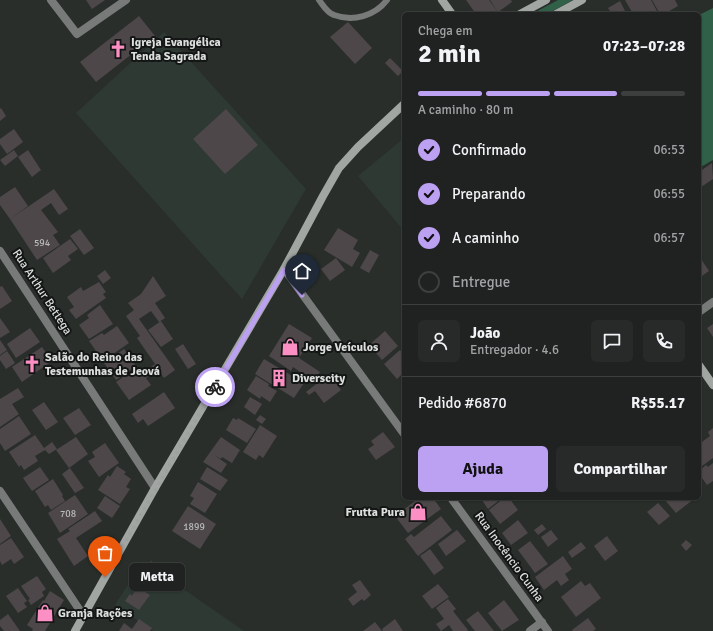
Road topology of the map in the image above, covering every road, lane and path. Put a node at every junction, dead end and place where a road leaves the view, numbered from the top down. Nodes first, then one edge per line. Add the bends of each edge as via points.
1 (51, 0) edge
2 (126, 0) edge
3 (319, 0) edge
4 (387, 0) edge
5 (442, 0) edge
6 (546, 0) edge
7 (582, 0) edge
8 (451, 12) edge
9 (524, 12) edge
10 (560, 12) edge
11 (402, 106) edge
12 (0, 251) edge
13 (284, 270) junction
14 (713, 302) edge
15 (701, 311) edge
16 (701, 369) edge
17 (713, 385) edge
18 (402, 431) edge
19 (155, 488) junction
20 (0, 491) edge
21 (452, 500) edge
22 (83, 615) junction
23 (542, 622) junction
24 (75, 631) edge
25 (530, 631) edge
26 (548, 631) edge

1 - 2 street via 77,34
3 - 4 lane via 334,15 358,19
5 - 8 main road
6 - 9 main road
7 - 10 main road
11 - 13 main road via 358,147 340,168
12 - 19 street, Rua Arthur Bettega
13 - 18 street
13 - 19 main road
14 - 15 street
16 - 17 main road
19 - 22 main road
20 - 22 street
21 - 23 street, Rua Inocêncio Cunha
22 - 24 main road
23 - 25 street
23 - 26 street, Rua Inocêncio Cunha

